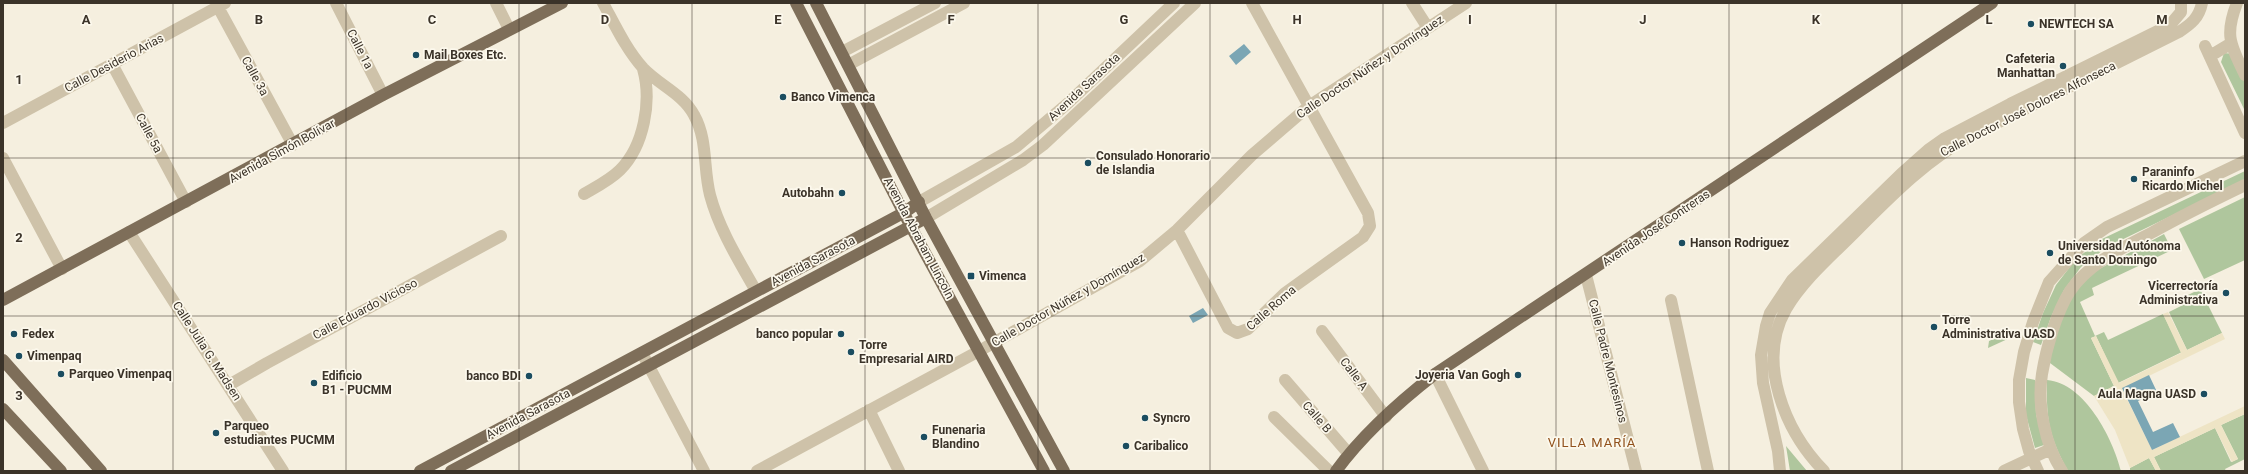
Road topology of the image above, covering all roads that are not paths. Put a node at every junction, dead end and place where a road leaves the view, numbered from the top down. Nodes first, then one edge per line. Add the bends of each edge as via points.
1 (336, 3) edge
2 (496, 3) edge
3 (562, 3) edge
4 (603, 3) edge
5 (796, 3) edge
6 (816, 3) edge
7 (935, 3) edge
8 (964, 3) edge
9 (1174, 3) edge
10 (1195, 3) edge
11 (1252, 3) edge
12 (1412, 3) edge
13 (1466, 3) edge
14 (1992, 3) edge
15 (2181, 3) edge
16 (2202, 3) edge
17 (2237, 3) edge
18 (221, 5) edge
19 (1156, 20) junction
20 (1428, 28) junction
21 (509, 29) junction
22 (1166, 30) junction
23 (2230, 44) junction
24 (842, 52) junction
25 (827, 61) junction
26 (112, 64) junction
27 (848, 65) junction
28 (643, 67) junction
29 (833, 73) junction
30 (2245, 76) edge
31 (383, 95) junction
32 (1067, 104) junction
33 (1309, 106) junction
34 (1077, 113) junction
35 (3, 123) edge
36 (2245, 133) edge
37 (293, 144) junction
38 (3, 158) edge
39 (2245, 161) edge
40 (2245, 185) edge
41 (584, 194) dead end
42 (186, 202) junction
43 (919, 202) junction
44 (905, 212) junction
45 (926, 218) junction
46 (911, 227) junction
47 (1177, 230) junction
48 (129, 232) junction
49 (501, 236) dead end
50 (62, 269) junction
51 (1586, 275) junction
52 (756, 291) junction
53 (3, 300) edge
54 (1671, 300) dead end
55 (1322, 331) dead end
56 (995, 342) junction
57 (980, 351) junction
58 (642, 353) junction
59 (3, 360) edge
60 (649, 365) junction
61 (1435, 374) junction
62 (1284, 380) dead end
63 (229, 385) junction
64 (566, 393) junction
65 (573, 406) junction
66 (3, 409) edge
67 (869, 410) junction
68 (1274, 417) dead end
69 (1386, 417) junction
70 (2051, 448) junction
71 (1349, 454) junction
72 (2032, 458) junction
73 (56, 470) edge
74 (2058, 470) edge
75 (101, 471) edge
76 (283, 471) edge
77 (420, 471) edge
78 (451, 471) edge
79 (704, 471) edge
80 (757, 471) edge
81 (898, 471) edge
82 (1044, 471) edge
83 (1064, 471) edge
84 (1329, 471) edge
85 (1336, 471) edge
86 (1483, 471) edge
87 (1636, 471) edge
88 (1708, 471) edge
89 (1780, 471) edge
90 (1824, 471) edge
91 (2004, 471) edge
92 (2038, 471) edge

1 - 31 street, Calle 1a
2 - 21 street
3 - 21 main road, Avenida Simón Bolívar
4 - 28 street via 630,50
5 - 25 main road, Avenida Abraham Lincoln
6 - 24 main road, Avenida Abraham Lincoln
7 - 24 street
8 - 27 street
9 - 19 street, Avenida Sarasota
10 - 22 street, Avenida Sarasota
11 - 33 street
12 - 20 street
13 - 20 street, Calle Doctor Núñez y Domínguez
14 - 51 main road, Avenida José Contreras
15 - 89 street, Calle Doctor José Dolores Alfonseca via 2181,12 2170,25 1962,128 1928,150 1792,280 1770,313 1761,355 1763,383
16 - 90 street, Calle Doctor José Dolores Alfonseca via 2198,15 2191,24 2179,32 1970,136 1937,156 1911,178 1805,283 1781,319 1774,365 1781,398 1791,425 1811,458
17 - 23 street via 2230,26
18 - 26 street, Calle Desiderio Arias
18 - 37 street, Calle 3a
19 - 22 street
19 - 32 street, Avenida Sarasota
20 - 33 street, Calle Doctor Núñez y Domínguez
21 - 31 main road, Avenida Simón Bolívar
22 - 34 street, Avenida Sarasota
23 - 30 street
23 - 36 street via 2208,51
24 - 25 main road
24 - 27 main road, Avenida Abraham Lincoln
25 - 29 main road, Avenida Abraham Lincoln
26 - 35 street, Calle Desiderio Arias
26 - 42 street, Calle 5a
27 - 29 main road
27 - 43 main road, Avenida Abraham Lincoln
28 - 41 street via 647,92 638,142 629,159 618,171
28 - 52 street via 654,79 680,97 694,115 702,134 713,204
29 - 44 main road, Avenida Abraham Lincoln
31 - 37 main road, Avenida Simón Bolívar
32 - 34 street
32 - 43 street, Avenida Sarasota via 1016,147
33 - 47 street, Calle Doctor Núñez y Domínguez via 1252,155
33 - 47 street, Calle Roma via 1368,213 1370,226 1363,238 1285,293 1248,329 1237,333 1228,328
34 - 45 street, Avenida Sarasota via 1023,160
37 - 42 main road, Avenida Simón Bolívar
38 - 50 street
39 - 72 street via 2107,227 2084,243 2049,282 2033,322 2019,380 2023,429
40 - 70 street via 2115,252 2085,274 2070,292 2055,322 2040,384 2044,426
42 - 48 main road, Avenida Simón Bolívar
43 - 44 main road, Avenida Sarasota
43 - 45 main road, Avenida Abraham Lincoln
44 - 46 main road, Avenida Abraham Lincoln
44 - 52 main road, Avenida Sarasota
45 - 46 main road, Avenida Sarasota
45 - 56 main road, Avenida Abraham Lincoln
46 - 57 main road, Avenida Abraham Lincoln
46 - 60 main road, Avenida Sarasota
47 - 56 street, Calle Doctor Núñez y Domínguez via 1140,261
48 - 50 main road, Avenida Simón Bolívar
48 - 63 street, Calle Julia G. Madsen
49 - 63 street, Calle Eduardo Vicioso
50 - 53 main road, Avenida Simón Bolívar
51 - 61 main road, Avenida José Contreras
51 - 87 street, Calle Padre Montesinos
52 - 58 main road, Avenida Sarasota
54 - 88 street
55 - 69 street, Calle A
56 - 57 street, Calle Doctor Núñez y Domínguez
56 - 83 main road, Avenida Abraham Lincoln
57 - 67 street, Calle Doctor Núñez y Domínguez
57 - 82 main road, Avenida Abraham Lincoln
58 - 60 street
58 - 64 main road, Avenida Sarasota
59 - 75 main road
60 - 65 main road, Avenida Sarasota
60 - 79 street
61 - 69 main road, Avenida José Contreras
61 - 86 street
62 - 71 street, Calle B
63 - 76 street, Calle Julia G. Madsen
64 - 65 main road
64 - 77 main road, Avenida Sarasota
65 - 78 main road, Avenida Sarasota
66 - 73 main road
67 - 80 street, Calle Doctor Núñez y Domínguez
67 - 81 street
68 - 84 street
69 - 71 main road, Avenida José Contreras
70 - 72 street
70 - 74 street
71 - 85 main road, Avenida José Contreras
72 - 91 street
72 - 92 street

